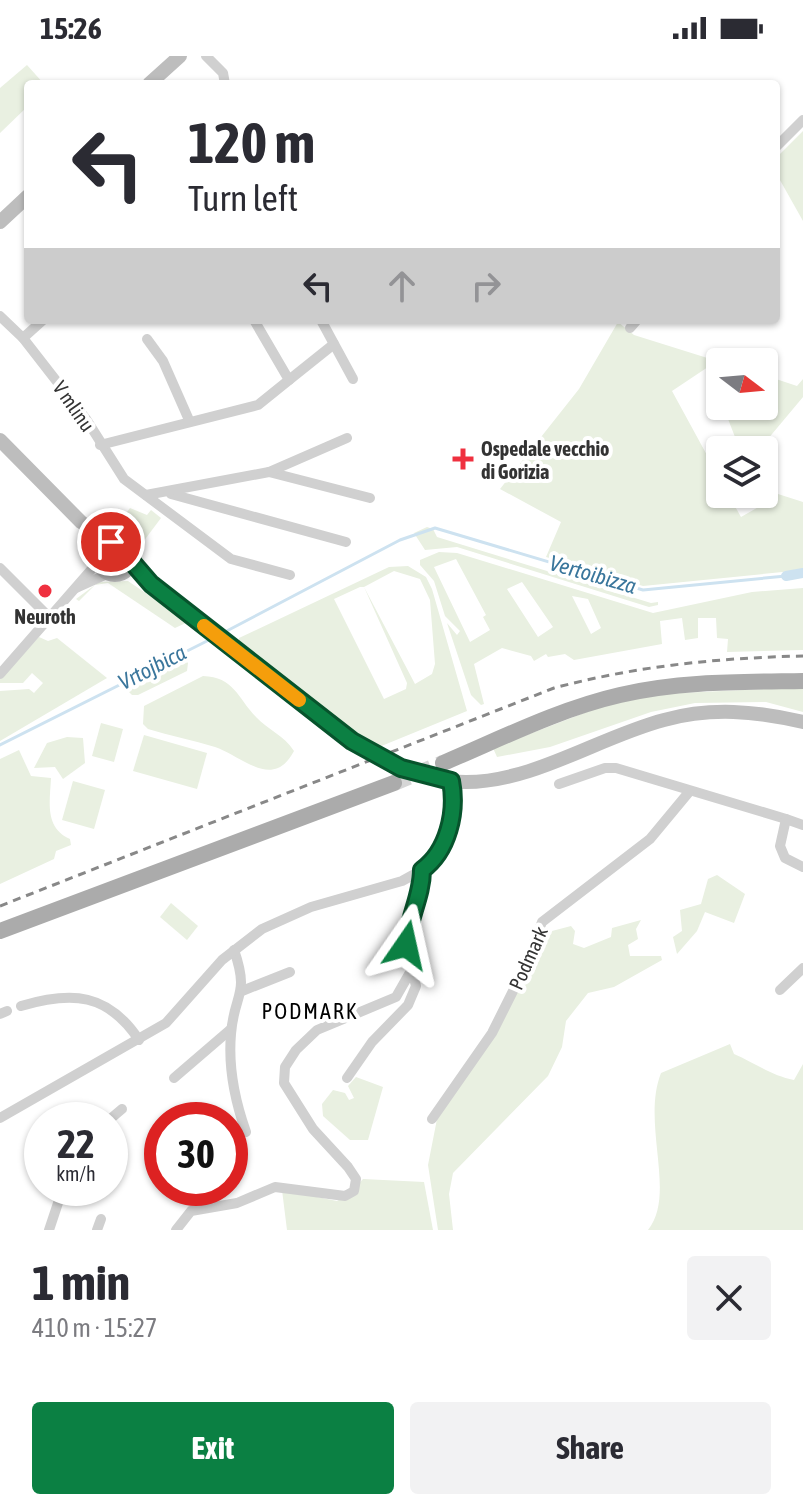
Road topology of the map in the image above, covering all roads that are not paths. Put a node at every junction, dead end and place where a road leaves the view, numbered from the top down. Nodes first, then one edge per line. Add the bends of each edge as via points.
1 (180, 56) edge
2 (206, 56) edge
3 (153, 80) edge
4 (224, 80) edge
5 (803, 120) edge
6 (780, 143) edge
7 (24, 200) edge
8 (0, 222) edge
9 (0, 316) edge
10 (39, 324) edge
11 (256, 324) edge
12 (323, 324) edge
13 (23, 338) junction
14 (147, 339) dead end
15 (334, 344) junction
16 (353, 379) dead end
17 (289, 380) junction
18 (189, 420) junction
19 (347, 438) dead end
20 (0, 440) edge
21 (100, 445) junction
22 (269, 472) junction
23 (169, 493) junction
24 (146, 495) junction
25 (370, 498) dead end
26 (346, 542) dead end
27 (104, 557) junction
28 (0, 568) edge
29 (127, 568) junction
30 (290, 575) dead end
31 (49, 617) junction
32 (0, 674) edge
33 (803, 681) edge
34 (803, 722) edge
35 (443, 763) tunnel mouth
36 (398, 775) junction
37 (451, 781) junction
38 (559, 784) dead end
39 (689, 792) junction
40 (786, 819) junction
41 (803, 825) edge
42 (803, 867) edge
43 (422, 870) junction
44 (0, 931) edge
45 (234, 950) junction
46 (803, 968) edge
47 (412, 969) junction
48 (290, 972) dead end
49 (780, 990) dead end
50 (242, 991) junction
51 (21, 1006) dead end
52 (231, 1029) junction
53 (139, 1040) junction
54 (174, 1078) dead end
55 (347, 1078) dead end
56 (237, 1102) edge
57 (0, 1118) edge
58 (432, 1119) dead end
59 (57, 1206) edge
60 (49, 1230) edge
61 (176, 1230) edge

1 - 3 street
2 - 4 street
5 - 6 street
7 - 8 street
9 - 13 street, V mlinu
10 - 13 street
11 - 17 street
12 - 15 street
13 - 21 street, V mlinu
14 - 18 street via 163,361
15 - 16 street
15 - 17 street
17 - 18 street via 258,405
18 - 21 street
19 - 22 street
20 - 27 street via 81,522
21 - 24 street, V mlinu via 124,479
22 - 23 street
22 - 25 street
23 - 24 street
23 - 26 street
24 - 30 street, V mlinu via 231,559
27 - 29 street
27 - 29 street via 125,545 131,552
27 - 31 street
28 - 31 street
29 - 36 street, bridge
31 - 32 street
33 - 35 main road via 623,694
34 - 37 street via 745,712 694,714 508,775
36 - 37 street
36 - 44 main road
37 - 43 street via 447,835
38 - 39 street via 616,768
39 - 40 street
39 - 58 street, Podmark via 650,839 542,922 492,1033
40 - 41 street
40 - 42 street via 780,846 785,858
43 - 45 street via 402,881 311,907 262,929
43 - 47 street via 408,925
45 - 50 street via 244,977
45 - 53 street via 166,1023
46 - 49 street
47 - 55 street via 416,986 408,1005
47 - 61 street via 396,997 317,1030 285,1067 284,1083 313,1129 356,1179 354,1191 345,1196 316,1195 275,1187 237,1203 191,1211
48 - 50 street
50 - 52 street
51 - 53 street via 81,997 103,1004 126,1021
52 - 54 street
52 - 56 street
53 - 57 street
59 - 60 street

